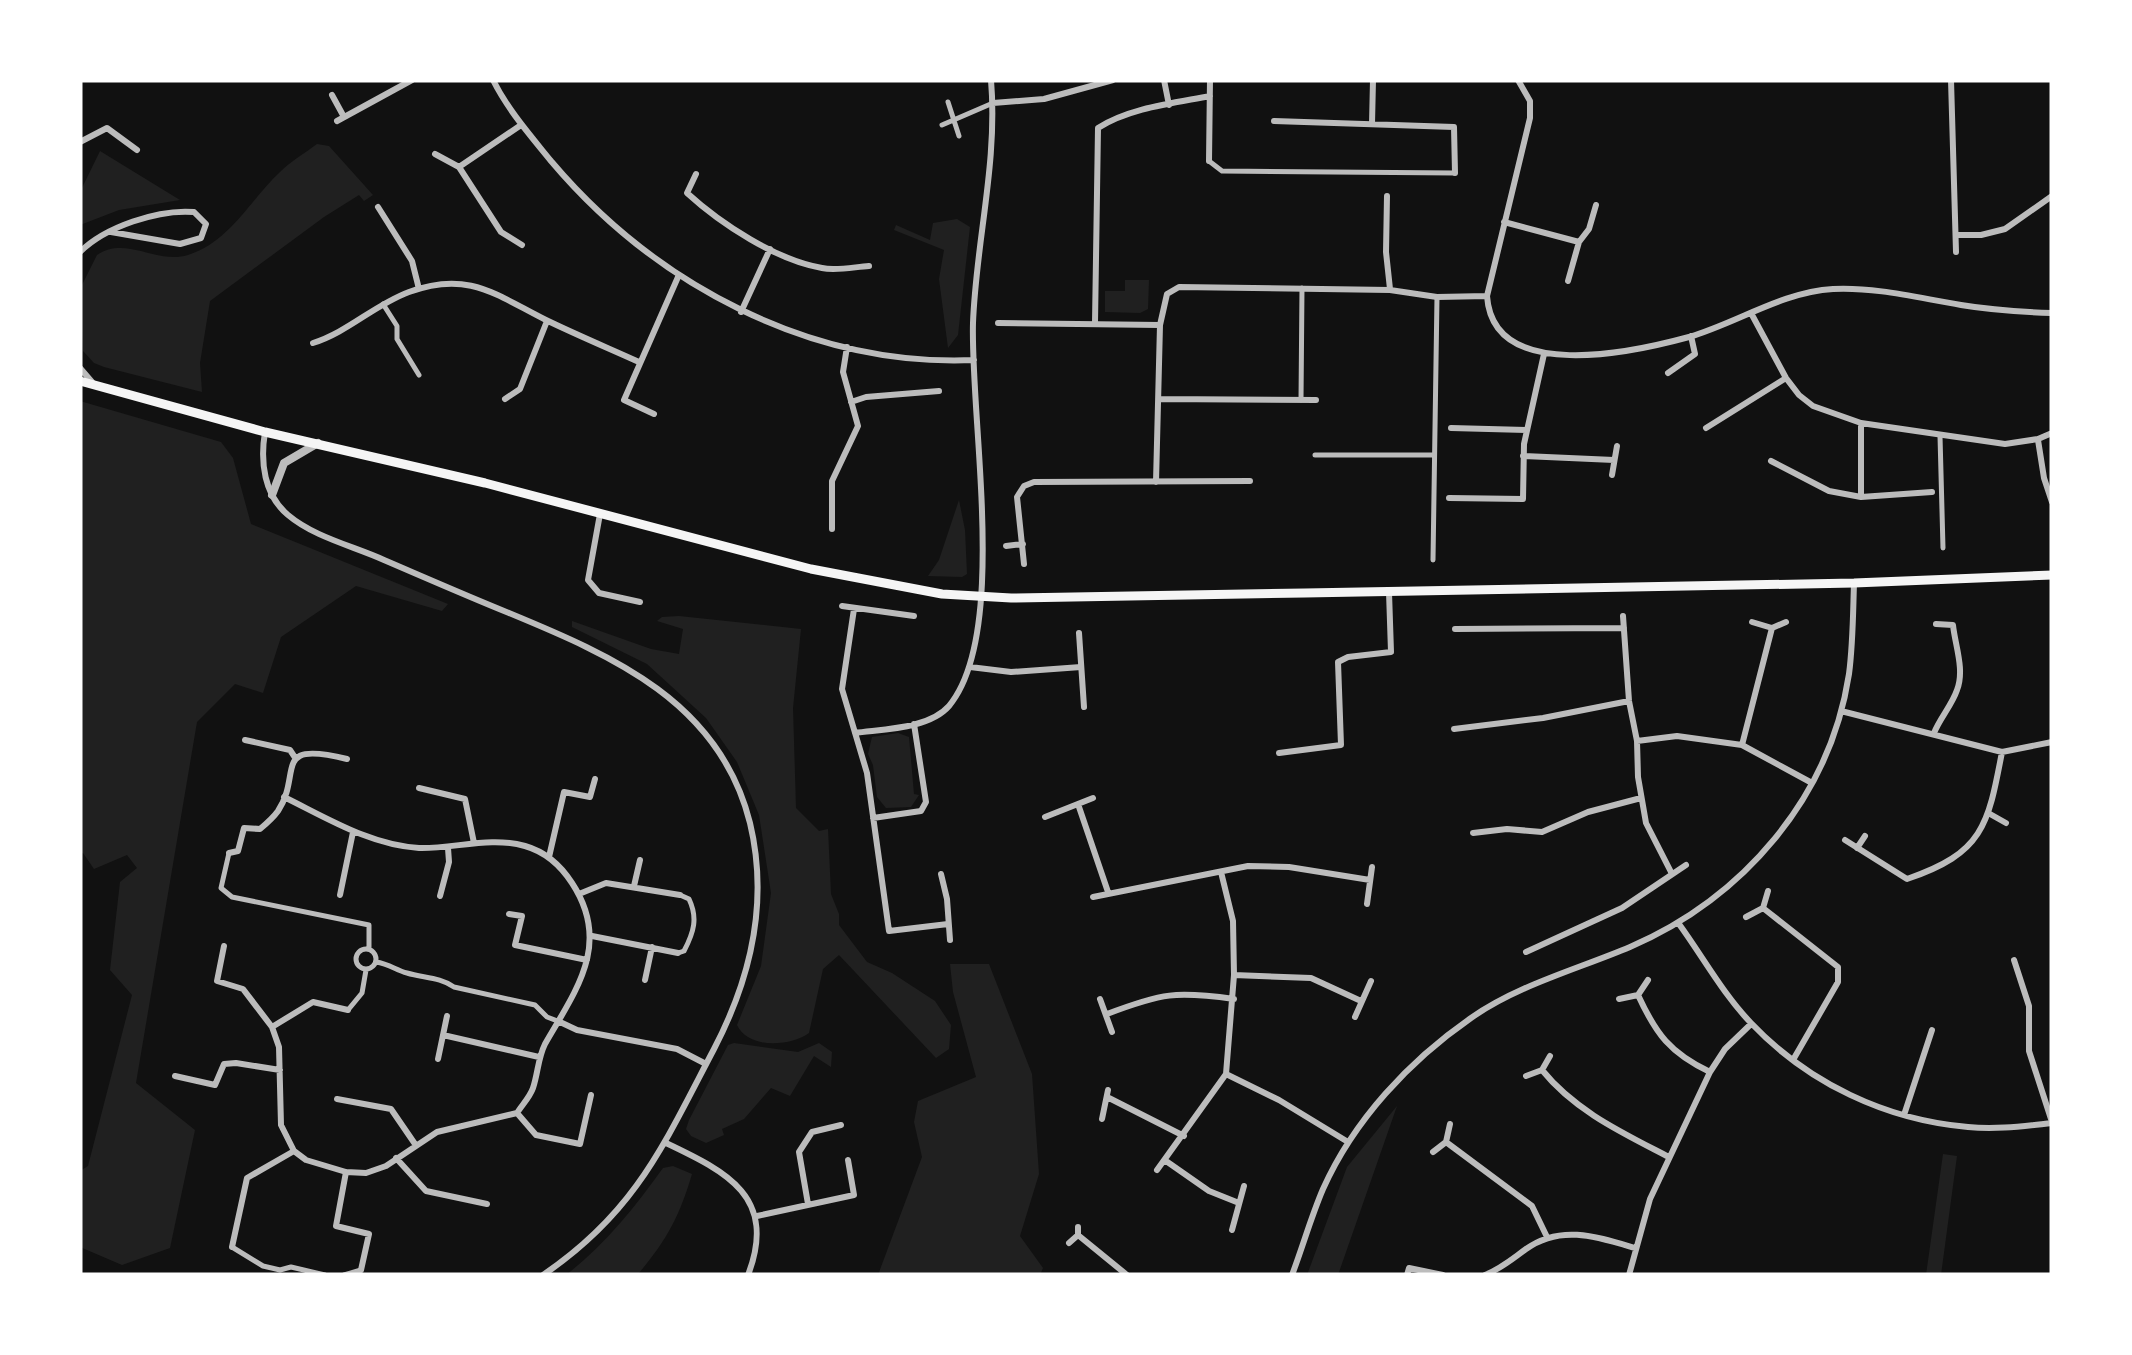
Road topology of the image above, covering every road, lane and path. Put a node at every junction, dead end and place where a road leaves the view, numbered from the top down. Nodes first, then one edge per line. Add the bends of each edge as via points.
1 (412, 80) edge
2 (493, 80) edge
3 (991, 80) edge
4 (1112, 80) edge
5 (1164, 80) edge
6 (1210, 80) edge
7 (1373, 80) edge
8 (1518, 80) edge
9 (1951, 80) edge
10 (332, 95) dead end
11 (1210, 96) junction
12 (948, 102) dead end
13 (993, 103) junction
14 (1169, 105) junction
15 (954, 120) junction
16 (1274, 121) dead end
17 (1372, 124) junction
18 (521, 125) junction
19 (942, 125) dead end
20 (959, 136) dead end
21 (80, 142) edge
22 (137, 150) dead end
23 (435, 154) dead end
24 (1209, 161) joint
25 (459, 167) junction
26 (1455, 173) joint
27 (696, 174) dead end
28 (1387, 196) dead end
29 (2052, 196) edge
30 (1596, 205) dead end
31 (378, 207) dead end
32 (1504, 222) junction
33 (111, 232) junction
34 (1956, 236) junction
35 (1578, 242) junction
36 (522, 246) dead end
37 (770, 249) junction
38 (80, 252) edge
39 (1956, 252) dead end
40 (868, 266) dead end
41 (678, 277) junction
42 (1568, 281) dead end
43 (1302, 288) junction
44 (419, 289) junction
45 (1390, 290) junction
46 (1487, 296) junction
47 (1437, 297) junction
48 (383, 304) junction
49 (741, 312) junction
50 (1751, 312) junction
51 (2052, 313) edge
52 (547, 321) junction
53 (998, 323) dead end
54 (1094, 323) junction
55 (1160, 325) junction
56 (1691, 336) junction
57 (313, 343) dead end
58 (847, 347) junction
59 (1544, 354) junction
60 (974, 360) junction
61 (638, 362) junction
62 (80, 368) edge
63 (1668, 373) dead end
64 (419, 375) dead end
65 (1786, 378) junction
66 (80, 380) edge
67 (93, 384) junction
68 (939, 391) dead end
69 (506, 398) dead end
70 (1159, 399) junction
71 (1300, 400) junction
72 (1316, 400) dead end
73 (850, 402) junction
74 (654, 414) dead end
75 (1861, 423) junction
76 (1435, 428) junction
77 (1451, 428) joint
78 (1706, 428) dead end
79 (1527, 430) junction
80 (265, 432) junction
81 (2052, 434) edge
82 (1940, 436) junction
83 (2038, 439) junction
84 (318, 443) junction
85 (1616, 446) dead end
86 (1315, 454) dead end
87 (1434, 455) junction
88 (1524, 456) junction
89 (1614, 460) junction
90 (1771, 461) dead end
91 (1612, 474) dead end
92 (1156, 482) junction
93 (1250, 482) dead end
94 (1937, 491) junction
95 (272, 495) junction
96 (1861, 497) junction
97 (1434, 498) junction
98 (1449, 498) joint
99 (2052, 502) edge
100 (600, 513) junction
101 (832, 530) dead end
102 (1022, 544) junction
103 (1006, 546) dead end
104 (1943, 548) dead end
105 (1433, 560) dead end
106 (1024, 564) dead end
107 (2052, 575) edge
108 (1854, 583) junction
109 (1389, 591) junction
110 (982, 596) junction
111 (640, 602) dead end
112 (842, 606) dead end
113 (854, 608) junction
114 (914, 616) dead end
115 (1623, 616) dead end
116 (1752, 622) dead end
117 (1786, 622) dead end
118 (1936, 624) dead end
119 (1624, 628) junction
120 (1772, 628) junction
121 (1454, 629) dead end
122 (1079, 633) dead end
123 (970, 667) junction
124 (1081, 667) junction
125 (1629, 701) junction
126 (1084, 707) dead end
127 (1841, 711) junction
128 (914, 724) junction
129 (1454, 729) dead end
130 (855, 733) junction
131 (1934, 733) junction
132 (245, 740) dead end
133 (1637, 741) junction
134 (2052, 742) edge
135 (1742, 744) junction
136 (1279, 752) dead end
137 (2002, 752) junction
138 (347, 758) dead end
139 (296, 759) junction
140 (595, 779) dead end
141 (1812, 783) junction
142 (419, 788) dead end
143 (284, 797) junction
144 (1093, 798) dead end
145 (1642, 798) junction
146 (1078, 804) junction
147 (1990, 814) junction
148 (1045, 817) dead end
149 (872, 818) junction
150 (2006, 824) dead end
151 (353, 832) junction
152 (1472, 832) dead end
153 (1865, 836) dead end
154 (1845, 840) dead end
155 (474, 843) junction
156 (448, 848) junction
157 (1857, 848) junction
158 (229, 853) joint
159 (550, 857) junction
160 (640, 860) dead end
161 (1686, 865) dead end
162 (1372, 868) dead end
163 (1221, 872) junction
164 (1672, 872) junction
165 (941, 874) dead end
166 (1370, 880) junction
167 (634, 886) junction
168 (1768, 891) dead end
169 (1108, 892) junction
170 (579, 894) junction
171 (340, 896) dead end
172 (440, 896) dead end
173 (680, 896) joint
174 (1093, 897) dead end
175 (1367, 904) dead end
176 (1763, 908) junction
177 (510, 914) dead end
178 (1746, 917) dead end
179 (948, 924) junction
180 (1680, 924) junction
181 (592, 936) junction
182 (950, 940) dead end
183 (224, 946) dead end
184 (652, 947) junction
185 (368, 949) junction
186 (678, 952) joint
187 (1526, 952) dead end
188 (587, 960) junction
189 (2014, 960) dead end
190 (376, 962) junction
191 (366, 970) junction
192 (1234, 975) junction
193 (645, 980) dead end
194 (1648, 980) dead end
195 (1371, 982) dead end
196 (1638, 994) junction
197 (1100, 999) dead end
198 (1234, 999) junction
199 (1619, 1000) dead end
200 (1362, 1001) junction
201 (348, 1010) joint
202 (1107, 1014) junction
203 (447, 1016) dead end
204 (1354, 1018) dead end
205 (560, 1022) junction
206 (1751, 1024) junction
207 (272, 1027) junction
208 (1932, 1030) dead end
209 (1112, 1032) dead end
210 (443, 1035) junction
211 (1550, 1056) dead end
212 (539, 1057) junction
213 (438, 1060) dead end
214 (1792, 1060) junction
215 (706, 1064) junction
216 (280, 1070) junction
217 (1542, 1070) junction
218 (1710, 1072) junction
219 (1226, 1074) junction
220 (175, 1076) dead end
221 (1526, 1076) dead end
222 (591, 1096) dead end
223 (338, 1098) dead end
224 (516, 1113) junction
225 (1904, 1116) junction
226 (1102, 1120) dead end
227 (2052, 1123) edge
228 (840, 1124) dead end
229 (1450, 1124) dead end
230 (1184, 1136) junction
231 (1348, 1142) junction
232 (1446, 1142) junction
233 (666, 1143) junction
234 (415, 1144) junction
235 (294, 1151) junction
236 (1433, 1152) dead end
237 (1669, 1157) junction
238 (396, 1158) junction
239 (848, 1160) dead end
240 (1166, 1161) junction
241 (1157, 1170) dead end
242 (346, 1172) junction
243 (1244, 1186) dead end
244 (487, 1204) dead end
245 (808, 1204) junction
246 (1240, 1204) junction
247 (756, 1216) junction
248 (1232, 1230) dead end
249 (1547, 1237) junction
250 (1069, 1243) dead end
251 (232, 1247) joint
252 (1636, 1248) junction
253 (361, 1270) joint
254 (325, 1275) edge
255 (344, 1275) edge
256 (544, 1275) edge
257 (748, 1275) edge
258 (1126, 1275) edge
259 (1292, 1275) edge
260 (1406, 1275) edge
261 (1443, 1275) edge
262 (1485, 1275) edge
263 (1629, 1275) edge

1 - 10 street via 340,119
2 - 18 street
3 - 13 street
4 - 13 street via 1044,100
5 - 14 street
6 - 11 street
7 - 17 street
8 - 32 street via 1530,101 1530,118
9 - 34 street
11 - 14 street
11 - 24 street
12 - 15 street
13 - 15 street
13 - 60 street
14 - 54 street via 1098,128
15 - 19 street
15 - 20 street
16 - 17 street
17 - 26 street via 1454,126
18 - 25 street
18 - 41 street via 583,198
21 - 22 street via 107,128
23 - 25 street
24 - 26 street via 1222,171
25 - 36 street via 500,232
27 - 37 street via 687,193 712,216
28 - 45 street
29 - 34 street via 2005,228
30 - 35 street
31 - 44 street via 412,261
32 - 35 street
32 - 46 street
33 - 33 street via 184,212 206,224 202,238 180,244
33 - 38 street
34 - 39 street
35 - 42 street
37 - 40 street via 823,269
37 - 49 street
41 - 49 street
41 - 61 street
43 - 45 street
43 - 55 street via 1179,287 1167,294
43 - 71 street
44 - 48 street
44 - 52 street via 460,282 490,289
45 - 47 street
46 - 47 street
46 - 59 street via 1494,325 1510,342
47 - 76 street
48 - 57 street
48 - 64 street
49 - 58 street
50 - 51 street via 1804,294 1864,289
50 - 56 street
50 - 65 street
52 - 61 street
52 - 69 street via 520,389
53 - 54 street
54 - 55 street
55 - 70 street
56 - 59 street via 1600,353
56 - 63 street via 1695,354
58 - 60 street
58 - 73 street via 843,372
59 - 79 street
60 - 110 street
61 - 74 street via 624,400
62 - 67 street
65 - 75 street via 1812,406
65 - 78 street
66 - 67 main road
67 - 80 main road
68 - 73 street
70 - 71 street
70 - 92 street
71 - 72 street
73 - 101 street via 858,426 832,481
75 - 82 street
75 - 96 street
76 - 77 street
76 - 87 street
77 - 79 street
79 - 88 street
80 - 84 main road
80 - 95 street via 263,470
81 - 83 street
82 - 83 street via 2005,444
82 - 94 street
83 - 99 street
84 - 95 street via 284,463
84 - 100 main road
85 - 89 street
86 - 87 street
87 - 97 street
88 - 89 street
88 - 98 street via 1523,498
89 - 91 street
90 - 96 street via 1828,491
92 - 93 street
92 - 102 street via 1024,486 1017,497
94 - 96 street
94 - 104 street
95 - 215 street via 298,522 618,662 665,693 710,740 748,816 759,898 746,970
97 - 98 street
97 - 105 street
100 - 110 main road via 854,580
100 - 111 street via 588,580 599,593
102 - 103 street
102 - 106 street
107 - 108 main road
108 - 109 main road
108 - 127 street
109 - 110 main road
109 - 136 street via 1391,652 1338,662 1340,745
110 - 123 street
112 - 113 street
113 - 114 street
113 - 130 street via 842,690
115 - 119 street
116 - 120 street
117 - 120 street
118 - 131 street via 1953,625 1961,673
119 - 121 street
119 - 125 street
120 - 135 street
122 - 124 street
123 - 124 street
123 - 128 street via 948,707
124 - 126 street
125 - 129 street
125 - 133 street
127 - 131 street
127 - 141 street
128 - 130 street
128 - 149 street via 926,802 921,811
130 - 149 street
131 - 137 street
132 - 139 street via 290,750
133 - 135 street via 1677,736
133 - 145 street
134 - 137 street
135 - 141 street
137 - 147 street
138 - 139 street via 313,752
139 - 143 street
140 - 159 street via 590,796 564,792
141 - 180 street via 1771,845
142 - 155 street via 465,799
143 - 151 street
143 - 158 street via 260,829 244,828 238,852
144 - 146 street
145 - 152 street via 1542,832
145 - 164 street via 1646,824
146 - 148 street
146 - 169 street
147 - 150 street
147 - 157 street via 1960,855 1907,879
149 - 179 street via 890,935
151 - 156 street via 416,848
151 - 171 street
153 - 157 street
154 - 157 street
155 - 156 street
155 - 159 street via 525,846
156 - 172 street
158 - 185 street via 221,888 232,897 369,925
159 - 170 street
160 - 167 street
161 - 164 street
162 - 166 street
163 - 166 street via 1289,868
163 - 169 street
163 - 192 street
164 - 187 street via 1622,908
165 - 179 street
166 - 175 street
167 - 170 street via 606,884
167 - 173 street
168 - 176 street
169 - 174 street
170 - 181 street
173 - 186 street via 696,913 691,938
176 - 178 street
176 - 214 street via 1838,967 1838,982
177 - 188 street via 522,916 516,945
179 - 182 street
180 - 206 street
180 - 231 street via 1472,1017 1403,1074
181 - 184 street
181 - 188 street
183 - 207 street via 217,981 244,989
184 - 186 street
184 - 193 street
185 - 190 street
185 - 191 street via 356,958
188 - 205 street
189 - 227 street via 2030,1006 2029,1051
190 - 191 street
190 - 205 street via 535,1005
191 - 201 street via 362,993
192 - 198 street
192 - 200 street via 1310,978
194 - 196 street
195 - 200 street
196 - 199 street
196 - 218 street via 1658,1036
197 - 202 street
198 - 202 street via 1154,996
198 - 219 street
200 - 204 street
201 - 207 street via 312,1002
202 - 209 street
203 - 210 street
205 - 212 street
205 - 215 street via 676,1049
206 - 214 street
206 - 218 street
207 - 216 street
208 - 225 street
210 - 212 street
210 - 213 street
211 - 217 street
212 - 224 street via 532,1091
214 - 225 street via 1839,1090
215 - 233 street
216 - 220 street via 224,1064 215,1085
216 - 235 street via 281,1125
217 - 221 street
217 - 237 street via 1598,1119
218 - 237 street
219 - 230 street
219 - 231 street
222 - 224 street via 580,1144 536,1135
223 - 234 street via 391,1109
224 - 234 street via 437,1132
225 - 227 street via 1970,1128
226 - 230 street via 1108,1094
228 - 245 street via 812,1132 799,1152
229 - 232 street
230 - 240 street
231 - 259 street via 1324,1186
232 - 236 street
232 - 249 street via 1532,1206
233 - 247 street via 728,1175
233 - 256 street via 590,1240
234 - 238 street
235 - 242 street
235 - 251 street via 248,1178
237 - 252 street
238 - 242 street via 366,1173
238 - 244 street via 426,1190
239 - 245 street via 854,1195
240 - 241 street
240 - 246 street
242 - 253 street via 336,1226 368,1234
243 - 246 street
245 - 247 street
246 - 248 street
247 - 257 street
249 - 252 street via 1567,1233
249 - 262 street
250 - 258 street via 1078,1231
251 - 254 street via 263,1266
252 - 263 street
253 - 255 street
260 - 261 street via 1409,1268

